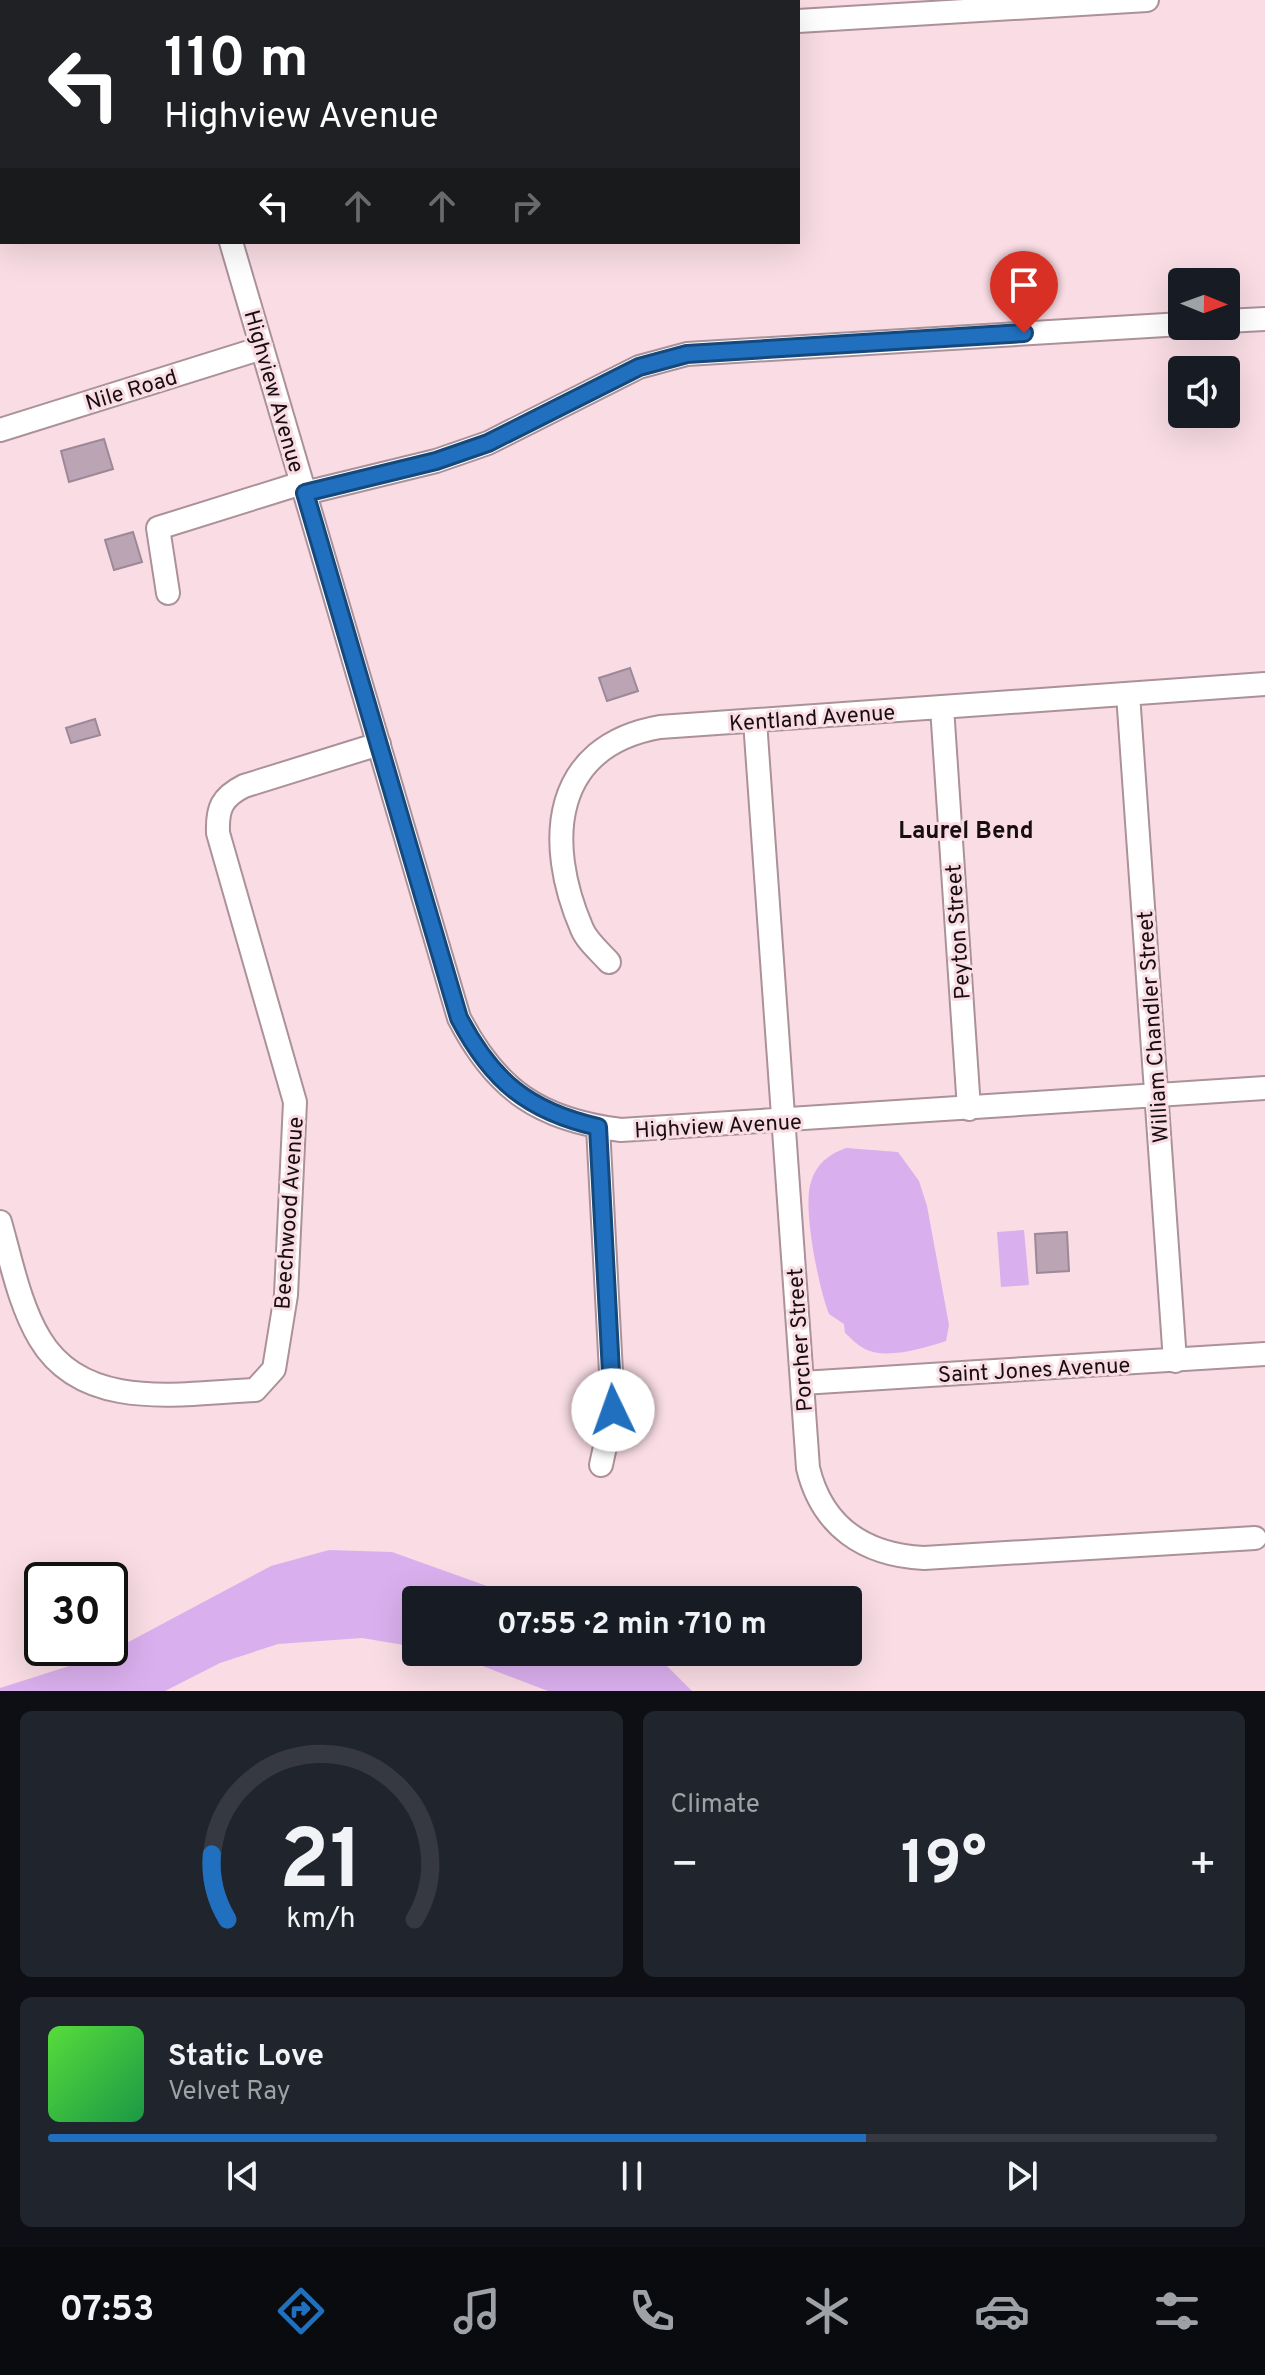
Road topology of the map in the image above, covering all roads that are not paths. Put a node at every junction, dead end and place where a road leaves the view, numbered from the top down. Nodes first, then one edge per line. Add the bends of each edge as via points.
1 (1147, 0) edge
2 (800, 21) edge
3 (232, 244) edge
4 (1265, 319) edge
5 (1240, 320) edge
6 (1168, 325) edge
7 (262, 348) junction
8 (0, 430) edge
9 (303, 488) junction
10 (168, 593) dead end
11 (1265, 684) edge
12 (1128, 694) junction
13 (942, 707) junction
14 (755, 721) junction
15 (379, 744) junction
16 (609, 962) dead end
17 (1265, 1088) edge
18 (1157, 1095) junction
19 (969, 1109) junction
20 (782, 1121) junction
21 (598, 1127) junction
22 (0, 1222) edge
23 (1265, 1354) edge
24 (1175, 1361) junction
25 (802, 1383) junction
26 (601, 1465) dead end
27 (1255, 1538) dead end

1 - 2 street
3 - 7 street, Highview Avenue
4 - 5 street
6 - 9 street via 687,354 639,367 501,437 436,461
7 - 8 street, Nile Road
7 - 9 street, Highview Avenue
9 - 10 street via 158,528
9 - 15 street, Highview Avenue
11 - 12 street, Kentland Avenue
12 - 13 street, Kentland Avenue
12 - 18 street, William Chandler Street
13 - 14 street, Kentland Avenue
13 - 19 street, Peyton Street
14 - 16 street, Kentland Avenue via 632,732 585,763 562,809 561,859 582,931
14 - 20 street, Porcher Street
15 - 21 street, Highview Avenue via 459,1018 477,1052 496,1076 543,1111
15 - 22 street, Beechwood Avenue via 244,786 228,794 217,811 218,833 295,1102 286,1295 274,1369 263,1385 255,1390 132,1395 86,1381 58,1361 40,1339
17 - 18 street
18 - 19 street
18 - 24 street, William Chandler Street
19 - 20 street, Highview Avenue
20 - 21 street, Highview Avenue
20 - 25 street, Porcher Street
21 - 26 street via 613,1410
23 - 24 street, Saint Jones Avenue
24 - 25 street, Saint Jones Avenue
25 - 27 street, Porcher Street via 815,1497 845,1530 893,1556

